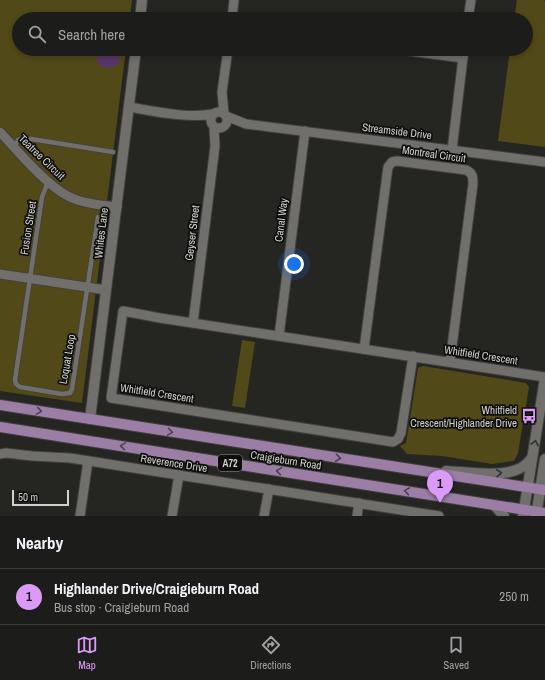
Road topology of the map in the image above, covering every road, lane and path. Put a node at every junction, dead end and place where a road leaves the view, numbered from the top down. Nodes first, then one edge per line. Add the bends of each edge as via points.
1 (142, 0) edge
2 (234, 0) edge
3 (471, 0) edge
4 (141, 12) edge
5 (233, 12) edge
6 (469, 12) edge
7 (135, 56) edge
8 (227, 56) edge
9 (464, 56) edge
10 (129, 107) junction
11 (219, 114) junction
12 (190, 115) junction
13 (246, 124) junction
14 (218, 126) junction
15 (305, 131) junction
16 (0, 132) edge
17 (14, 146) junction
18 (452, 150) junction
19 (113, 152) dead end
20 (545, 162) edge
21 (48, 182) junction
22 (117, 207) junction
23 (98, 217) dead end
24 (0, 274) edge
25 (30, 278) junction
26 (88, 287) junction
27 (106, 290) junction
28 (193, 323) junction
29 (279, 336) junction
30 (364, 349) junction
31 (413, 356) junction
32 (450, 362) junction
33 (545, 377) edge
34 (0, 405) edge
35 (90, 419) junction
36 (0, 427) edge
37 (0, 454) edge
38 (531, 459) junction
39 (545, 459) edge
40 (88, 461) junction
41 (418, 470) junction
42 (179, 475) junction
43 (527, 488) junction
44 (269, 489) junction
45 (543, 490) edge
46 (358, 503) junction
47 (494, 505) junction
48 (523, 513) edge
49 (540, 514) edge
50 (80, 516) edge
51 (172, 516) edge
52 (264, 516) edge
53 (357, 516) edge
54 (439, 516) edge
55 (504, 516) edge

1 - 4 street
2 - 5 street
3 - 6 street
7 - 10 street, Whites Lane
8 - 11 street
9 - 18 street
10 - 12 street, Streamside Drive
10 - 22 street, Whites Lane
11 - 12 street, Streamside Drive
11 - 13 street, Streamside Drive
11 - 14 street via 227,121
11 - 14 street via 210,119
12 - 14 street, Streamside Drive
13 - 14 street, Streamside Drive
13 - 15 street, Streamside Drive
14 - 28 street, Geyser Street
15 - 18 street, Streamside Drive
15 - 29 street, Canal Way
16 - 17 street, Teatree Circuit
17 - 19 lane via 18,140 25,138
17 - 21 street, Teatree Circuit
18 - 20 street, Streamside Drive
21 - 22 street, Teatree Circuit via 71,198
21 - 25 lane, Fusion Street via 42,197
22 - 27 street, Whites Lane
23 - 26 lane
24 - 25 street
25 - 26 street
25 - 26 lane, Loquat Loop via 16,384 20,387 62,394 70,393 72,389
26 - 27 street
27 - 35 street, Whites Lane
28 - 29 street, Whitfield Crescent
28 - 31 street, Whitfield Crescent via 123,311 111,398 393,442 401,433
29 - 30 street, Whitfield Crescent
30 - 31 street, Whitfield Crescent
30 - 32 street, Montreal Circuit via 388,166 396,161 457,168 471,173 473,179
31 - 32 street, Whitfield Crescent
32 - 33 street, Whitfield Crescent
38 -> 33 street
34 -> 35 main road, Craigieburn Road / A72
35 -> 41 main road, Craigieburn Road / A72
47 -> 36 main road, Craigieburn Road / A72
37 - 40 street, Reverence Drive
41 -> 38 street via 496,473 521,468
38 - 43 street
39 - 45 street
40 - 42 street, Reverence Drive
40 - 50 street
41 - 43 main road, Craigieburn Road / A72
42 - 44 street, Reverence Drive
42 - 51 street
43 - 45 main road, Craigieburn Road / A72
43 - 48 street
44 - 46 street, Reverence Drive
44 - 52 street
45 - 49 street
46 - 53 street
46 - 54 street, Reverence Drive
47 - 48 main road, Craigieburn Road / A72
47 - 55 street
48 - 49 main road, Craigieburn Road / A72

